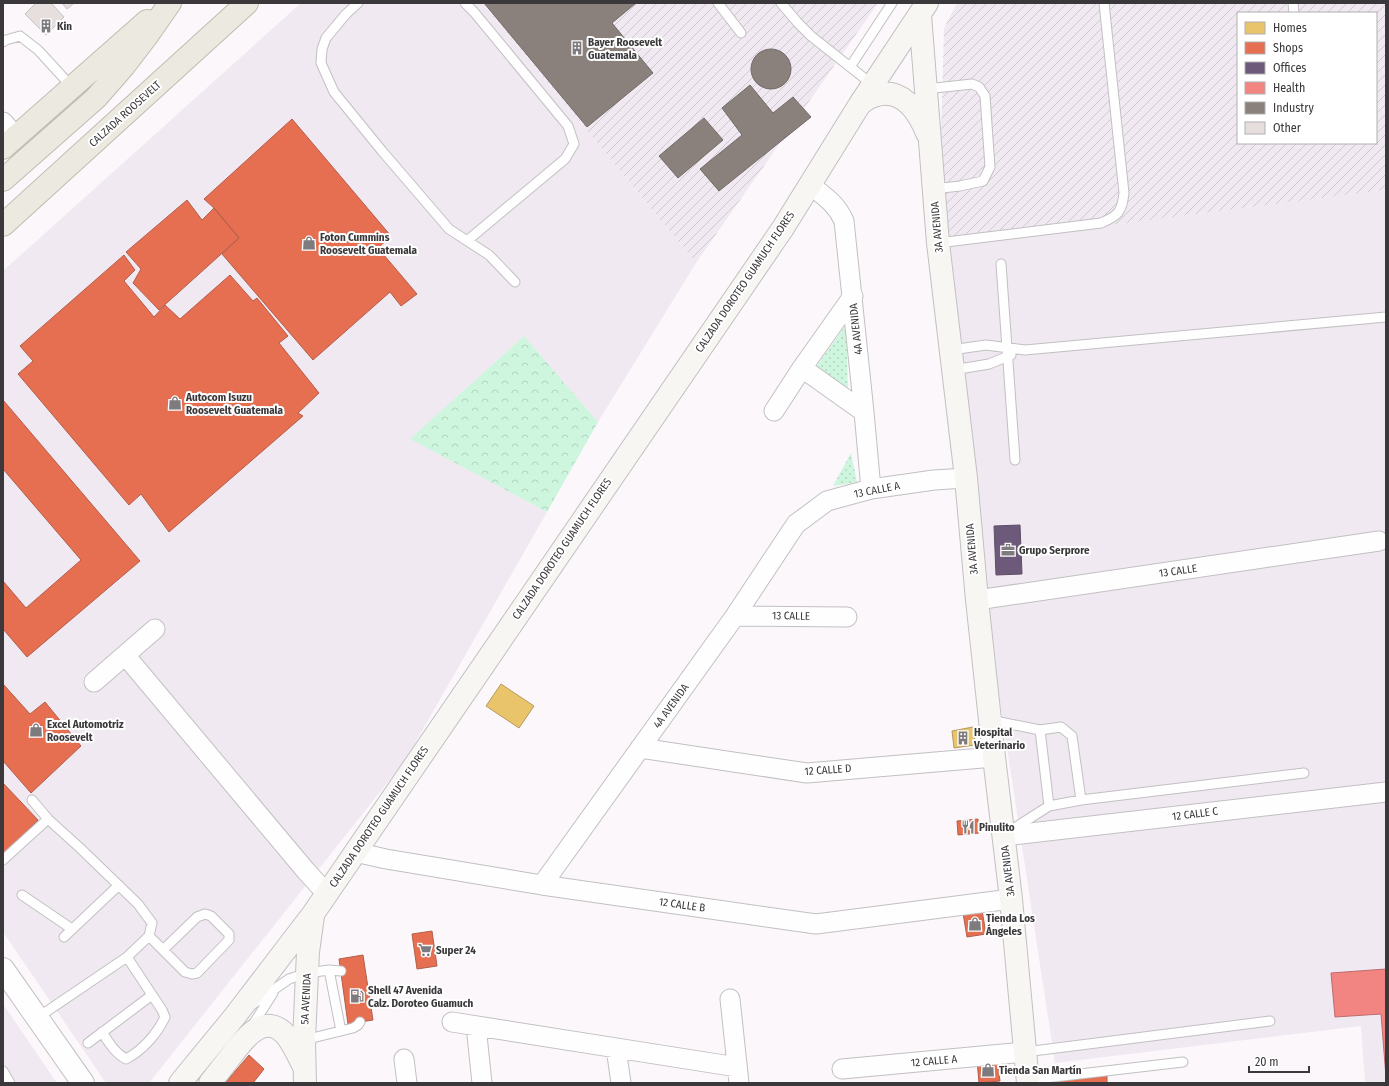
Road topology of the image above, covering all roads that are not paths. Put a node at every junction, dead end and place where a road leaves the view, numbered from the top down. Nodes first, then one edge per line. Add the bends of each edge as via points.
1 (168, 3) edge
2 (247, 3) edge
3 (358, 3) edge
4 (465, 3) edge
5 (718, 3) edge
6 (781, 3) edge
7 (892, 3) edge
8 (1104, 3) edge
9 (924, 9) edge
10 (741, 32) dead end
11 (3, 42) edge
12 (850, 67) junction
13 (873, 85) junction
14 (72, 87) junction
15 (925, 89) junction
16 (860, 104) junction
17 (7, 136) edge
18 (929, 139) junction
19 (3, 180) edge
20 (809, 184) junction
21 (934, 189) junction
22 (3, 224) edge
23 (468, 240) junction
24 (938, 244) junction
25 (1001, 264) dead end
26 (515, 282) dead end
27 (852, 296) junction
28 (1386, 317) edge
29 (1007, 352) junction
30 (952, 360) junction
31 (802, 368) junction
32 (774, 411) dead end
33 (864, 412) junction
34 (1015, 460) dead end
35 (966, 478) junction
36 (871, 489) junction
37 (796, 524) joint
38 (1379, 542) dead end
39 (977, 600) junction
40 (735, 616) junction
41 (847, 617) dead end
42 (155, 629) dead end
43 (125, 655) junction
44 (94, 682) dead end
45 (990, 720) junction
46 (1040, 730) junction
47 (640, 748) junction
48 (994, 757) junction
49 (1304, 773) dead end
50 (1386, 792) edge
51 (32, 800) dead end
52 (1081, 800) junction
53 (1049, 806) junction
54 (48, 819) junction
55 (1004, 836) junction
56 (355, 852) junction
57 (3, 860) edge
58 (119, 885) junction
59 (542, 885) junction
60 (327, 894) junction
61 (22, 895) dead end
62 (1012, 899) junction
63 (313, 914) junction
64 (72, 929) junction
65 (149, 936) junction
66 (64, 937) dead end
67 (163, 950) junction
68 (127, 957) junction
69 (3, 969) edge
70 (329, 970) junction
71 (341, 971) dead end
72 (307, 973) junction
73 (274, 990) junction
74 (152, 995) junction
75 (730, 1000) dead end
76 (235, 1016) junction
77 (37, 1018) junction
78 (1270, 1021) dead end
79 (360, 1022) dead end
80 (452, 1022) dead end
81 (476, 1026) junction
82 (341, 1031) junction
83 (102, 1032) junction
84 (244, 1039) junction
85 (304, 1040) junction
86 (88, 1043) dead end
87 (616, 1048) junction
88 (1025, 1052) junction
89 (404, 1059) dead end
90 (1183, 1062) dead end
91 (842, 1068) dead end
92 (3, 1071) edge
93 (304, 1074) edge
94 (738, 1075) edge
95 (1028, 1082) edge
96 (10, 1083) edge
97 (83, 1083) edge
98 (180, 1083) edge
99 (210, 1083) edge
100 (407, 1083) edge
101 (482, 1083) edge
102 (621, 1083) edge

1 - 14 highway
1 - 19 highway via 147,36 96,98
2 - 22 highway, CALZADA ROOSEVELT
3 - 23 lane via 326,38 321,64 334,92 382,151 449,229
4 - 23 lane via 568,126 574,144 565,159
5 - 10 lane
6 - 12 lane via 811,36
7 - 12 lane
8 - 24 lane via 1124,193 1123,206 1115,217 1101,223
9 - 13 main road, CALZADA DOROTEO GUAMUCH FLORES
9 - 15 main road, 3A AVENIDA
11 - 14 lane via 20,36 38,50
12 - 13 lane
13 - 16 main road, CALZADA DOROTEO GUAMUCH FLORES
14 - 17 highway
15 - 18 main road, 3A AVENIDA
15 - 21 lane via 972,84 979,87 985,96 990,167 983,181
16 - 18 main road via 879,94 898,96 917,113
16 - 20 main road, CALZADA DOROTEO GUAMUCH FLORES
18 - 21 main road, 3A AVENIDA
20 - 27 street, 4A AVENIDA via 832,202 844,221
20 - 56 main road, CALZADA DOROTEO GUAMUCH FLORES via 783,228
21 - 24 main road, 3A AVENIDA
23 - 26 lane via 489,255
24 - 30 main road, 3A AVENIDA
25 - 29 lane
27 - 31 street
27 - 33 street, 4A AVENIDA
28 - 29 lane
29 - 30 lane via 989,364
29 - 30 lane via 986,345
29 - 34 lane
30 - 35 main road, 3A AVENIDA
31 - 32 street
31 - 33 street
33 - 36 street, 4A AVENIDA
35 - 36 street, 13 CALLE A
35 - 39 main road, 3A AVENIDA
36 - 37 street, 13 CALLE A via 827,501
37 - 40 street, 4A AVENIDA
38 - 39 street, 13 CALLE
39 - 45 main road, 3A AVENIDA
40 - 41 street, 13 CALLE
40 - 47 street, 4A AVENIDA
42 - 43 street
43 - 44 street
43 - 60 street
45 - 46 lane
45 - 48 main road, 3A AVENIDA
46 - 52 lane via 1061,727 1072,736
46 - 53 lane
47 - 48 street, 12 CALLE D via 807,773
47 - 59 street, 4A AVENIDA
48 - 55 main road, 3A AVENIDA
49 - 52 lane
50 - 55 street, 12 CALLE C
51 - 54 lane
52 - 53 lane
53 - 55 lane
54 - 57 lane
54 - 58 lane
55 - 62 main road, 3A AVENIDA
56 - 59 street, 12 CALLE B
56 - 60 main road, CALZADA DOROTEO GUAMUCH FLORES
58 - 64 lane
58 - 65 lane via 152,923
59 - 62 street, 12 CALLE B via 816,924
60 - 63 main road, CALZADA DOROTEO GUAMUCH FLORES
61 - 64 lane
62 - 88 main road, 3A AVENIDA
63 - 72 main road, 5A AVENIDA
63 - 76 main road, CALZADA DOROTEO GUAMUCH FLORES
64 - 66 lane
65 - 67 lane
65 - 68 lane
67 - 67 lane via 197,917 205,914 211,916 229,934 229,940 197,973 185,972
68 - 74 lane
68 - 77 lane
69 - 77 street
70 - 71 lane
70 - 72 lane
70 - 82 lane
72 - 73 lane via 289,978
72 - 85 main road, 5A AVENIDA
73 - 76 lane
73 - 84 lane
74 - 83 lane
74 - 83 lane via 165,1017 157,1032 137,1053 126,1059 112,1048
75 - 94 street
76 - 98 main road, CALZADA DOROTEO GUAMUCH FLORES
77 - 97 street
78 - 88 lane
79 - 82 lane via 353,1028
80 - 81 street
81 - 87 street
81 - 101 street
82 - 85 lane
83 - 86 lane
84 - 93 main road via 257,1028 272,1026 286,1036
84 - 99 main road
85 - 93 main road, 5A AVENIDA
87 - 94 street
87 - 102 street
88 - 91 street, 12 CALLE A
88 - 95 main road, 3A AVENIDA
89 - 100 street
90 - 95 lane
92 - 96 lane

